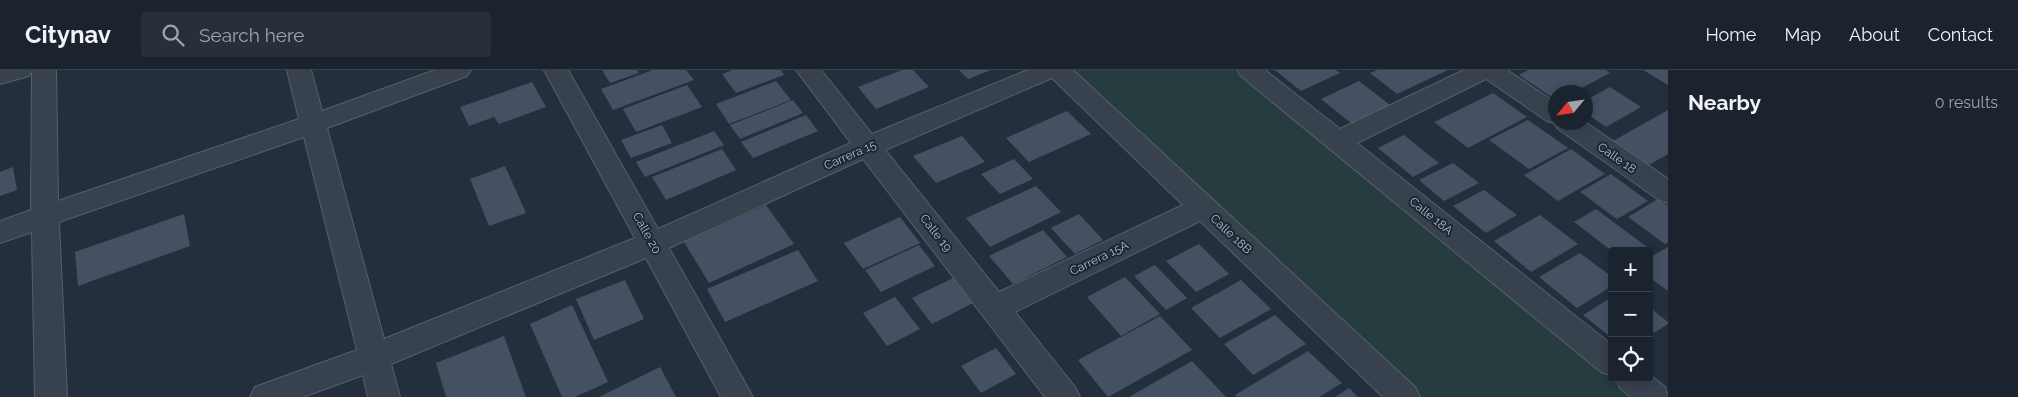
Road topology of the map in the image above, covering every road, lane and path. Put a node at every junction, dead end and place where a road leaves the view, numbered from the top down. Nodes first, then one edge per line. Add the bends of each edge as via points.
1 (21, 70) edge
2 (44, 70) edge
3 (299, 70) edge
4 (459, 70) edge
5 (556, 70) edge
6 (808, 70) edge
7 (1050, 70) edge
8 (1058, 70) edge
9 (1250, 70) edge
10 (1484, 70) edge
11 (1490, 70) edge
12 (0, 76) edge
13 (1548, 110) edge
14 (313, 124) junction
15 (1577, 130) edge
16 (1338, 141) junction
17 (869, 146) junction
18 (1668, 193) edge
19 (1203, 207) junction
20 (45, 217) junction
21 (0, 232) edge
22 (652, 243) junction
23 (995, 308) junction
24 (374, 357) junction
25 (1608, 360) edge
26 (1636, 382) edge
27 (51, 397) edge
28 (266, 397) edge
29 (384, 397) edge
30 (737, 397) edge
31 (1064, 397) edge
32 (1404, 397) edge
33 (1654, 397) edge

1 - 12 street
2 - 20 street
3 - 14 street
4 - 14 street
5 - 22 street, Calle 20
6 - 17 street, Calle 19
7 - 17 street, Carrera 15
8 - 19 street, Calle 18B
9 - 16 street, Calle 18A
10 - 16 street
11 - 13 street
14 - 20 street
14 - 24 street
15 - 18 street, Calle 18
16 - 25 street, Calle 18A
17 - 22 street, Carrera 15
17 - 23 street, Calle 19
19 - 23 street, Carrera 15A
19 - 32 street, Calle 18B
20 - 21 street
20 - 27 street
22 - 24 street, Carrera 15
22 - 30 street, Calle 20
23 - 31 street, Calle 19
24 - 28 street, Carrera 15
24 - 29 street
26 - 33 street

